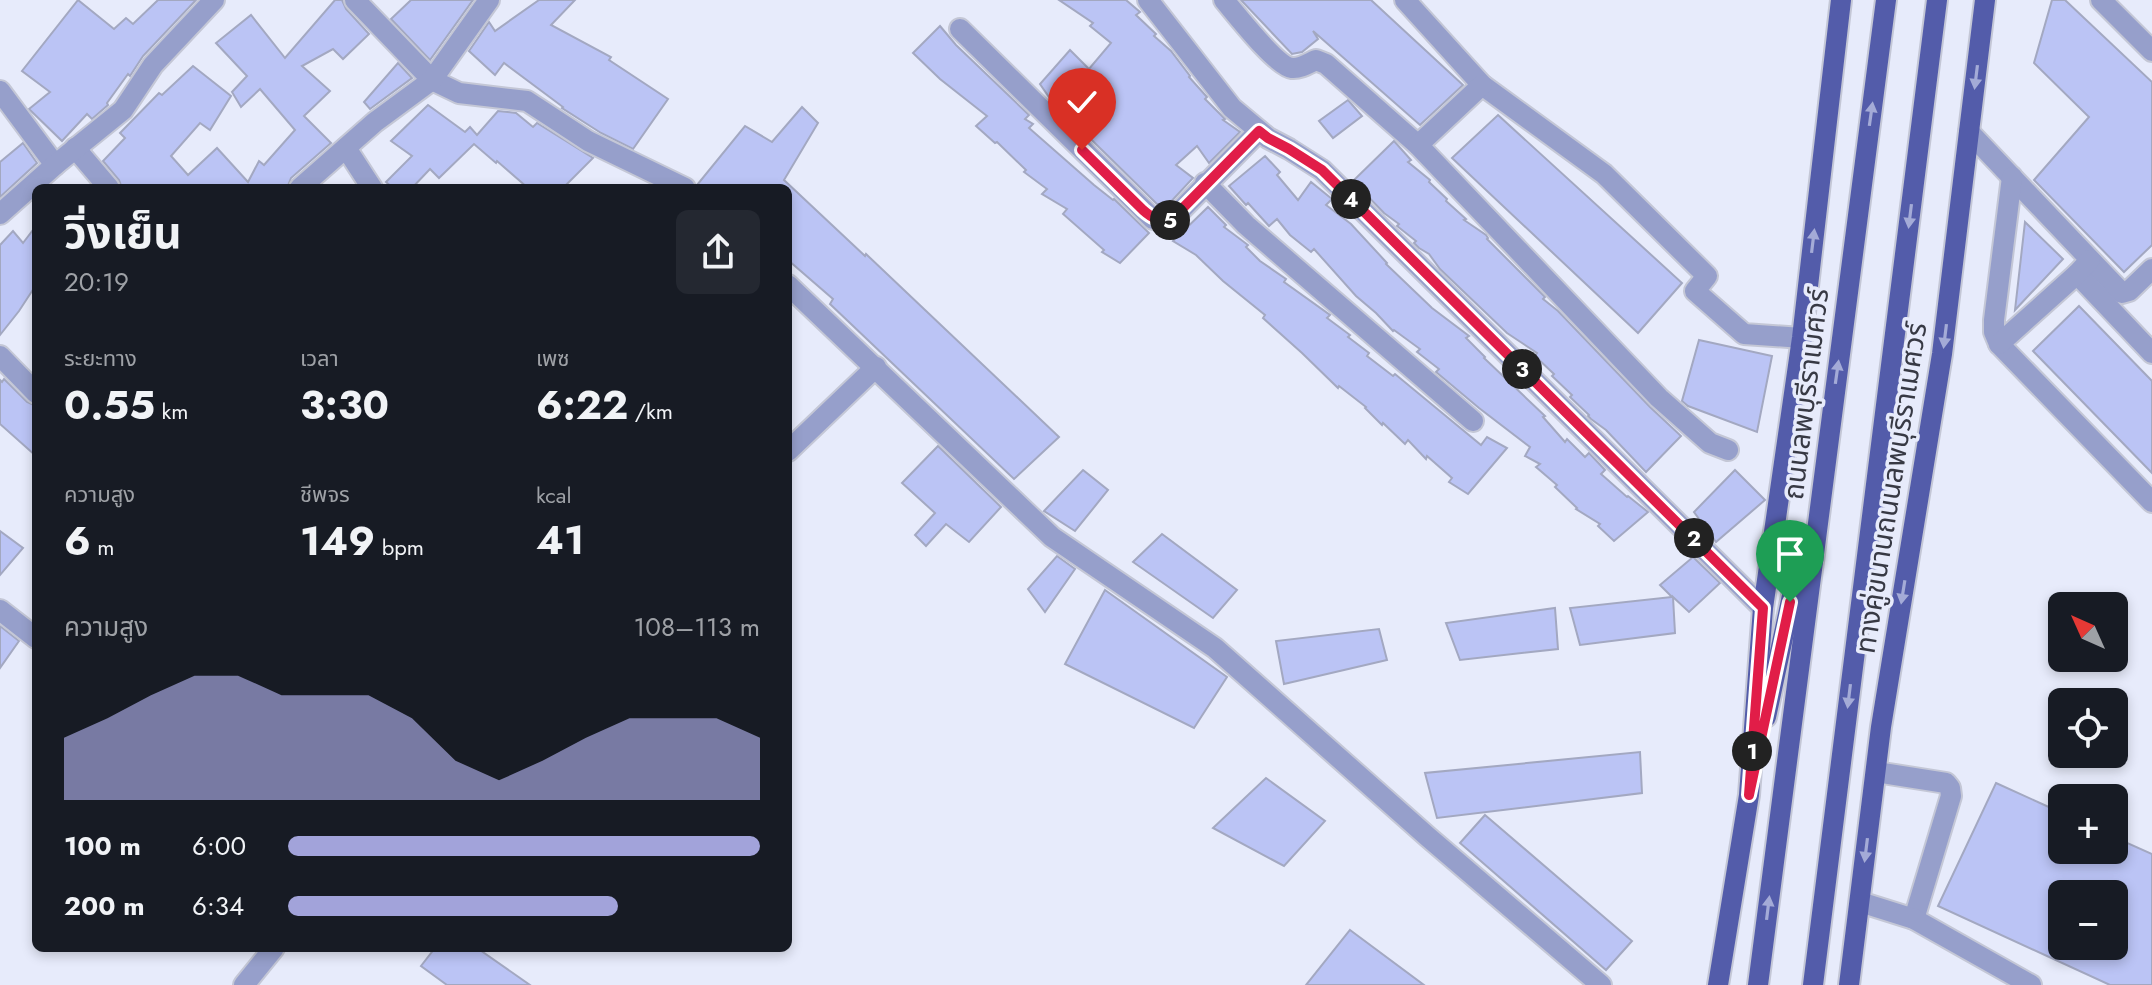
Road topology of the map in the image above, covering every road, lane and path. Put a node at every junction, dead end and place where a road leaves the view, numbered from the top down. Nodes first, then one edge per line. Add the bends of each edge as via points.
1 (214, 0) edge
2 (355, 0) edge
3 (489, 0) edge
4 (1148, 0) edge
5 (1224, 0) edge
6 (1405, 0) edge
7 (1841, 0) edge
8 (1886, 0) edge
9 (1937, 0) edge
10 (1985, 0) edge
11 (2101, 0) edge
12 (960, 29) dead end
13 (2152, 51) edge
14 (432, 80) junction
15 (1482, 85) junction
16 (0, 91) edge
17 (1259, 131) junction
18 (1969, 132) junction
19 (1418, 145) junction
20 (75, 148) junction
21 (346, 148) junction
22 (55, 165) junction
23 (2012, 177) junction
24 (1205, 183) junction
25 (34, 184) edge
26 (106, 184) edge
27 (305, 184) edge
28 (369, 184) edge
29 (677, 184) edge
30 (32, 185) edge
31 (0, 214) edge
32 (2083, 267) junction
33 (2152, 269) edge
34 (792, 289) edge
35 (1802, 338) junction
36 (1999, 344) junction
37 (2152, 353) edge
38 (0, 356) edge
39 (876, 367) junction
40 (32, 389) edge
41 (1832, 410) junction
42 (1473, 421) dead end
43 (792, 445) edge
44 (1728, 450) dead end
45 (2152, 502) edge
46 (1763, 608) junction
47 (0, 610) edge
48 (32, 635) edge
49 (1876, 772) junction
50 (1749, 795) junction
51 (1860, 902) junction
52 (1914, 919) junction
53 (271, 952) edge
54 (244, 985) edge
55 (1601, 985) edge
56 (1718, 985) edge
57 (1758, 985) edge
58 (1813, 985) edge
59 (1849, 985) edge
60 (2031, 985) edge

1 - 20 street via 153,65 123,110
2 - 14 street
3 - 14 street
4 - 17 street via 1232,108
5 - 19 street via 1277,61 1291,68 1316,60 1326,64
6 - 15 street
35 -> 7 main road
41 -> 8 main road, ถนนลพบุรีราเมศวร์
9 -> 58 main road
10 -> 18 main road, ทางคู่ขนานถนนลพบุรีราเมศวร์
11 - 13 street
12 - 24 street via 1153,219 1171,220
14 - 21 street
14 - 29 street via 459,93 527,101 588,141
15 - 19 street
15 - 35 street via 1604,174 1707,276 1695,291 1744,334
16 - 22 street
17 - 24 street
17 - 46 street via 1322,170
18 - 23 street
18 -> 49 main road, ทางคู่ขนานถนนลพบุรีราเมศวร์ via 1942,354
19 - 44 street via 1659,398 1710,443
20 - 22 street
20 - 26 street
21 - 27 street
21 - 28 street
22 - 25 street
23 - 32 street
23 - 36 street via 1994,320
24 - 42 street via 1246,225
30 - 31 street
32 - 33 street via 2122,293
32 - 36 street
32 - 37 street
34 - 39 street
35 - 46 main road
36 - 45 street
38 - 40 street
39 - 43 street
39 - 55 street via 1052,537 1215,648
41 - 50 main road
57 -> 41 main road, ถนนลพบุรีราเมศวร์
46 - 50 main road
47 - 48 street
49 -> 51 main road, ทางคู่ขนานถนนลพบุรีราเมศวร์
49 - 52 street via 1946,783 1950,788
50 - 56 main road
51 - 52 street
51 - 59 main road, ทางคู่ขนานถนนลพบุรีราเมศวร์
52 - 60 street
53 - 54 street

